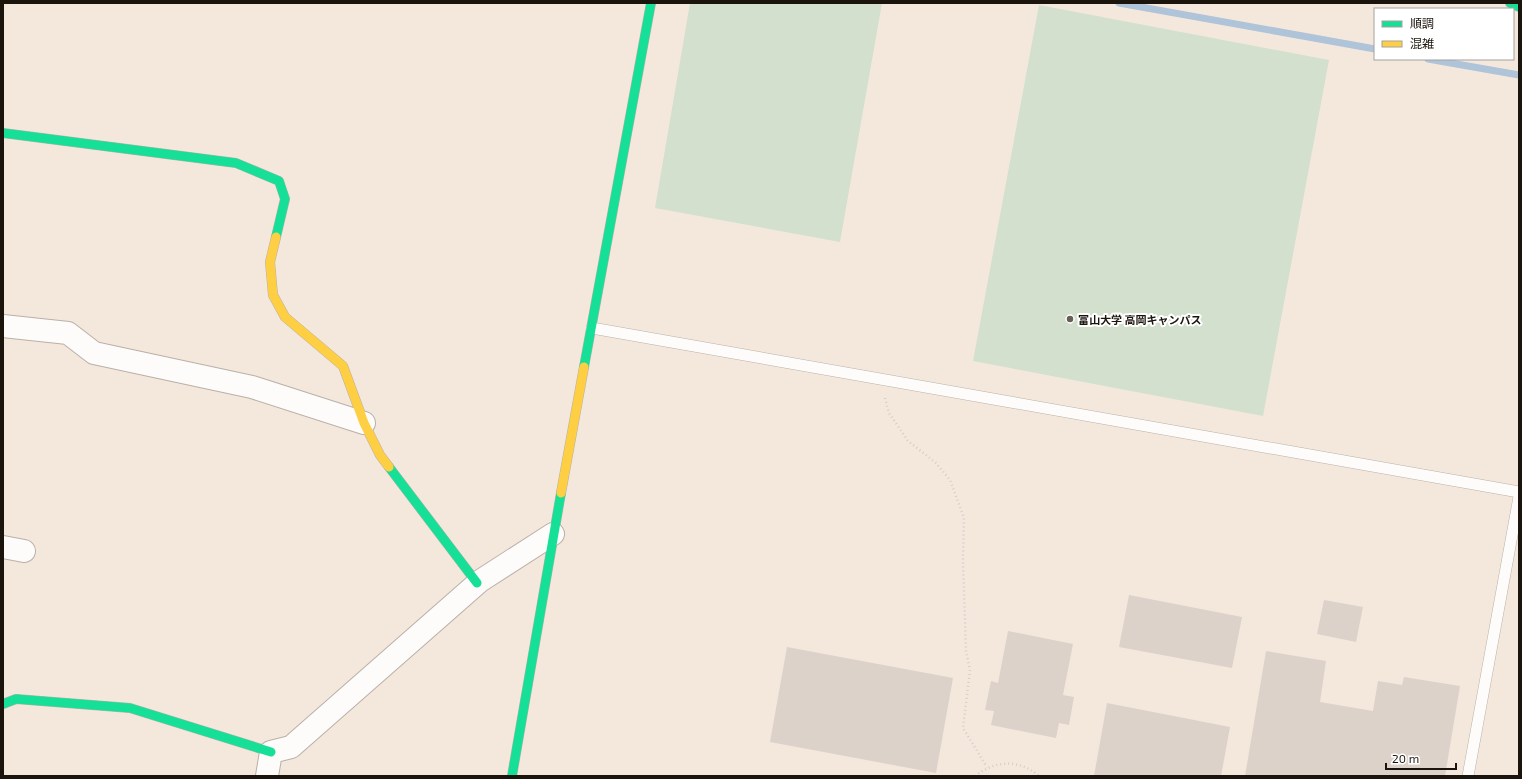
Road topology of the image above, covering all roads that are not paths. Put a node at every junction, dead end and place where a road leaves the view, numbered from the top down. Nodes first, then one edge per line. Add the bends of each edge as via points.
1 (651, 3) edge
2 (1510, 3) edge
3 (1519, 7) edge
4 (3, 133) edge
5 (3, 326) edge
6 (592, 328) junction
7 (364, 423) junction
8 (1519, 492) edge
9 (1519, 496) edge
10 (553, 534) junction
11 (477, 583) junction
12 (3, 704) edge
13 (271, 752) junction
14 (267, 776) edge
15 (512, 776) edge
16 (1468, 776) edge

1 - 6 street
2 - 3 street
4 - 7 street via 236,163 279,181 285,199 270,262 273,295 285,317 343,366
5 - 7 street via 68,334 94,353 252,387
6 - 8 lane
6 - 10 street
7 - 11 street via 380,455
9 - 16 lane
10 - 11 street
10 - 15 street
11 - 13 street via 291,747
12 - 13 street via 16,699 130,708
13 - 14 street

